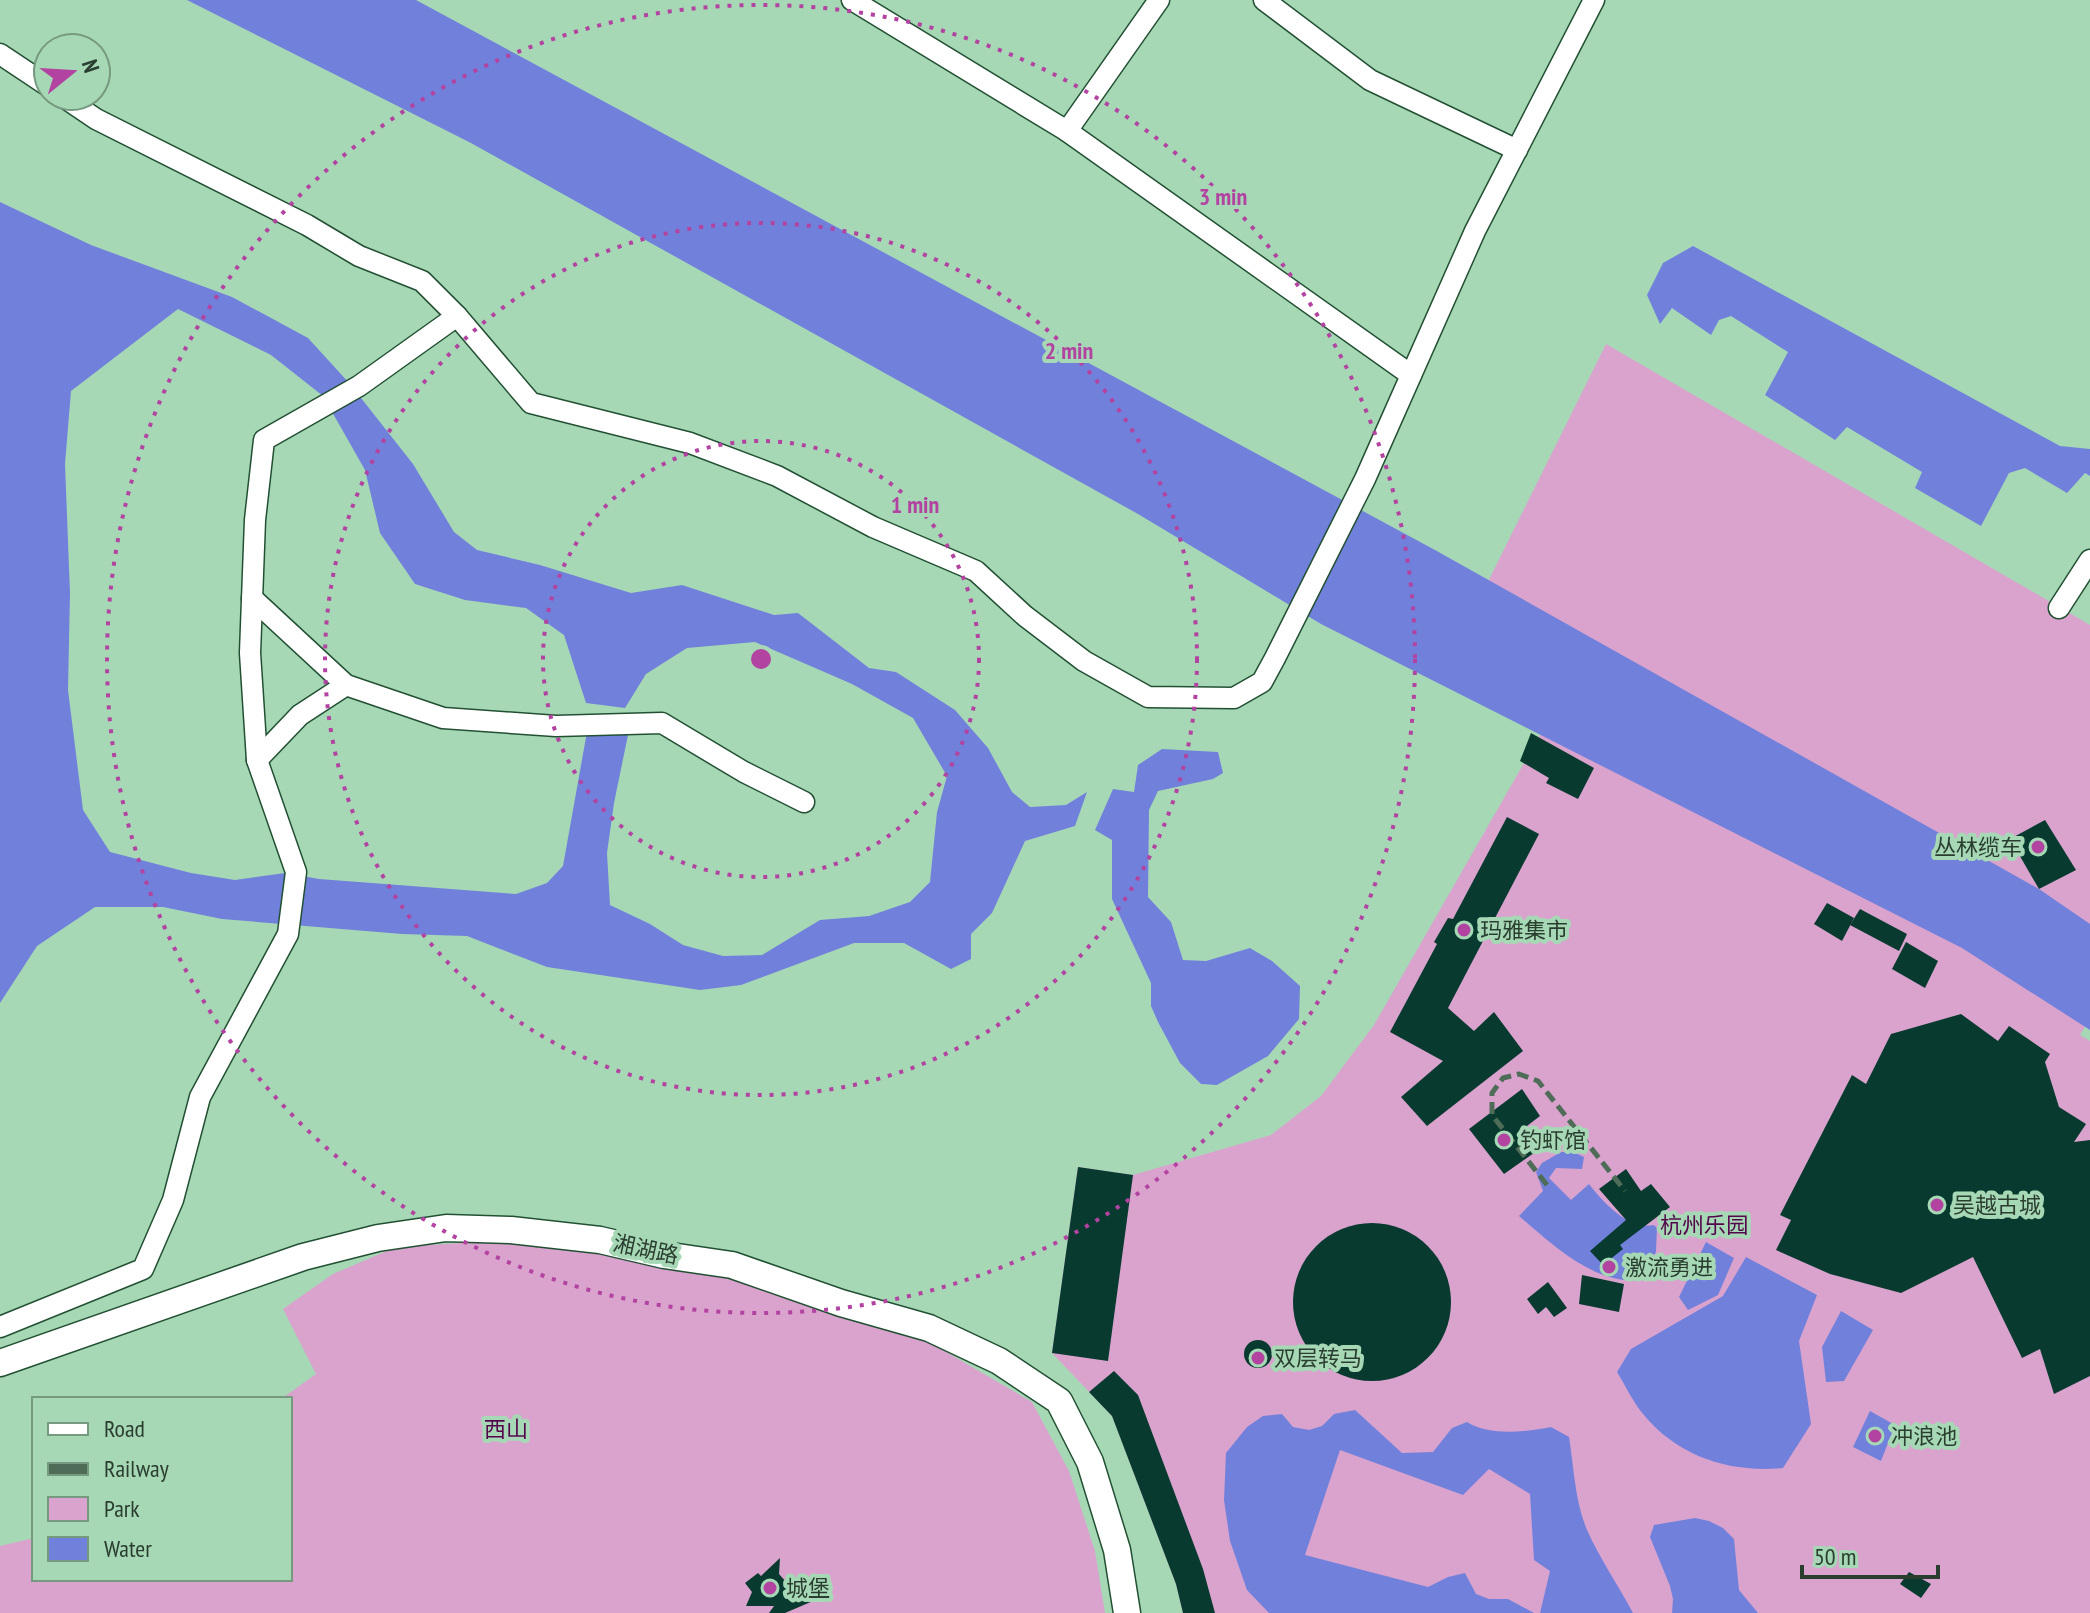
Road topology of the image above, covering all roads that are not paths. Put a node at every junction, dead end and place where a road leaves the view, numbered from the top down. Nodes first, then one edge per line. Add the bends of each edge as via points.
1 (852, 0) edge
2 (1159, 0) edge
3 (1264, 0) edge
4 (1594, 0) edge
5 (0, 54) edge
6 (32, 75) edge
7 (86, 112) edge
8 (1067, 131) junction
9 (1517, 150) junction
10 (457, 316) junction
11 (1411, 375) junction
12 (2090, 560) edge
13 (252, 598) junction
14 (2059, 608) dead end
15 (346, 685) junction
16 (257, 760) junction
17 (804, 802) dead end
18 (0, 1327) edge
19 (0, 1363) edge
20 (1127, 1613) edge

1 - 8 street
2 - 8 street
3 - 9 street via 1370,80
4 - 9 street
5 - 6 street
7 - 10 street via 359,256 422,281
8 - 11 street
9 - 11 street
10 - 11 street via 531,403 690,443 777,476 873,527 976,571 1084,661 1148,697 1234,698 1262,682
10 - 13 street via 359,386 264,440
12 - 14 street
13 - 15 street
13 - 16 street
15 - 16 street via 300,715
15 - 17 street via 443,718 556,726 662,723
16 - 18 street via 296,872 288,934 200,1097 173,1200 143,1269
19 - 20 main road, 湘湖路 via 303,1257 446,1228 600,1240 732,1265 929,1328 999,1361 1059,1401 1090,1462 1117,1550

